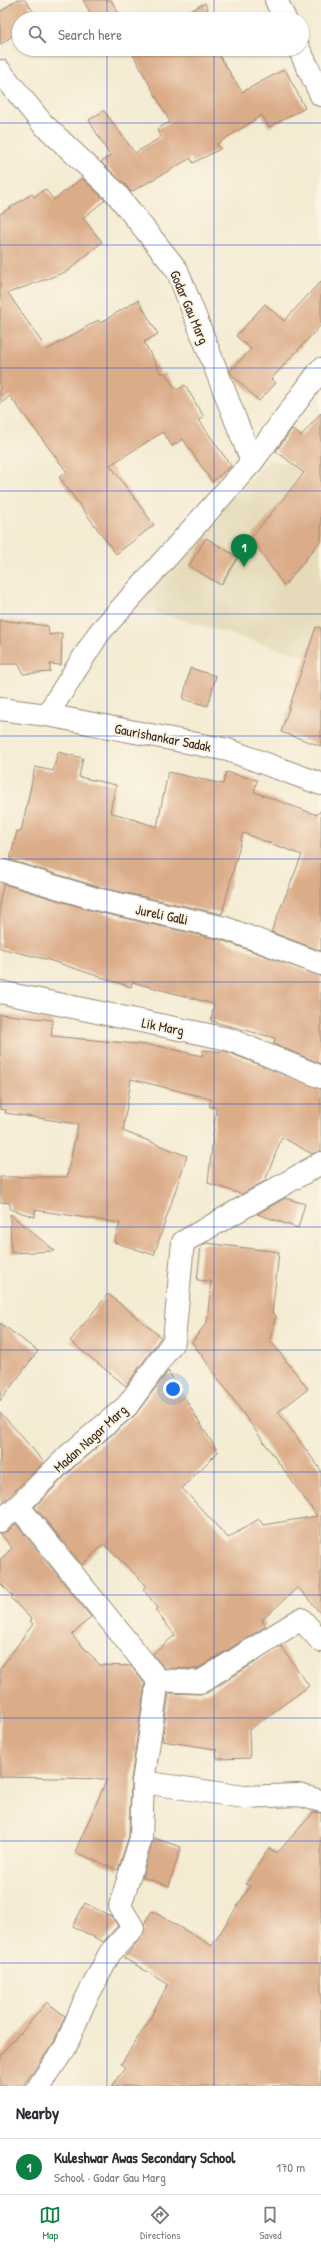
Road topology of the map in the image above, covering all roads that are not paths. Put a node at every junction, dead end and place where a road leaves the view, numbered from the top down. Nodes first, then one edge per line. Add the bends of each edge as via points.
1 (276, 0) edge
2 (282, 12) edge
3 (302, 56) edge
4 (0, 71) edge
5 (321, 95) edge
6 (321, 369) edge
7 (252, 462) junction
8 (0, 709) edge
9 (47, 715) junction
10 (321, 784) edge
11 (0, 870) edge
12 (321, 964) edge
13 (0, 992) edge
14 (321, 1076) edge
15 (321, 1163) edge
16 (18, 1506) junction
17 (0, 1521) edge
18 (321, 1641) edge
19 (158, 1680) junction
20 (143, 1782) junction
21 (321, 1801) edge
22 (40, 2086) edge

1 - 2 street
3 - 5 street
4 - 7 street, Godar Gau Marg via 42,123 115,192 177,270
6 - 7 street
7 - 9 street via 99,634
8 - 9 street, Gaurishankar Sadak
9 - 10 street, Gaurishankar Sadak via 228,750
11 - 12 street, Jureli Galli via 96,899 225,928
13 - 14 street, Lik Marg via 228,1039
15 - 16 street, Madan Nagar Marg via 183,1242 174,1341 127,1406 69,1455
16 - 17 street, Madan Nagar Marg
16 - 19 street
18 - 19 street via 301,1619 200,1682
19 - 20 street
20 - 21 street via 244,1797 299,1795
20 - 22 street via 141,1838 120,1906 133,1928 110,1953 83,2004 65,2048

